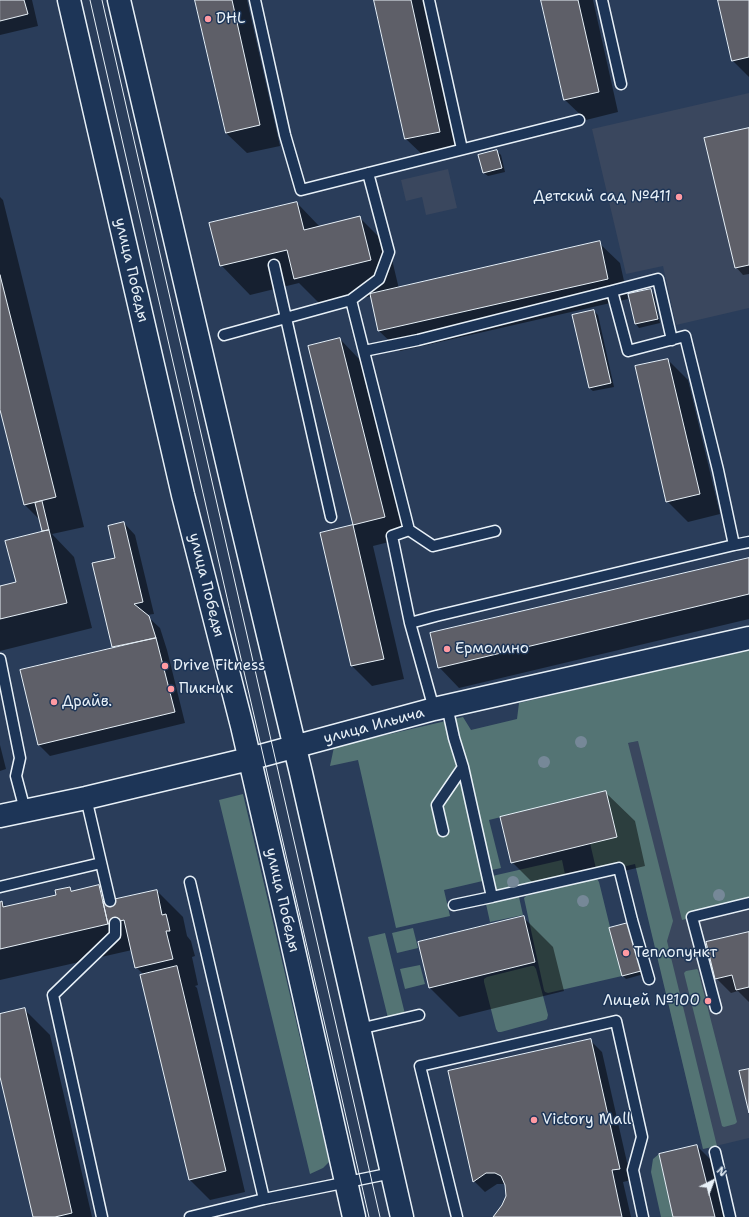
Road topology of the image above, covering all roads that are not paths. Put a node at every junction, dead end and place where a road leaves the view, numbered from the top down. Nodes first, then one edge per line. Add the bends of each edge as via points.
1 (69, 0) edge
2 (120, 0) edge
3 (255, 0) edge
4 (429, 0) edge
5 (602, 0) edge
6 (621, 84) dead end
7 (579, 120) dead end
8 (462, 149) junction
9 (368, 173) junction
10 (274, 265) dead end
11 (612, 291) junction
12 (351, 300) junction
13 (286, 318) junction
14 (224, 335) dead end
15 (672, 340) junction
16 (364, 352) junction
17 (331, 517) dead end
18 (409, 530) junction
19 (495, 531) dead end
20 (749, 542) edge
21 (734, 545) junction
22 (410, 622) junction
23 (749, 638) edge
24 (0, 659) edge
25 (440, 708) junction
26 (295, 747) junction
27 (250, 759) junction
28 (463, 767) junction
29 (86, 798) junction
30 (25, 810) junction
31 (0, 816) edge
32 (442, 831) dead end
33 (101, 863) junction
34 (190, 882) dead end
35 (0, 887) edge
36 (492, 897) junction
37 (110, 901) dead end
38 (749, 904) edge
39 (454, 905) dead end
40 (115, 922) dead end
41 (649, 979) dead end
42 (716, 1008) dead end
43 (419, 1015) dead end
44 (360, 1029) junction
45 (715, 1152) dead end
46 (392, 1173) junction
47 (346, 1183) junction
48 (264, 1199) junction
49 (102, 1217) edge
50 (190, 1217) edge
51 (354, 1217) edge
52 (402, 1217) edge
53 (457, 1217) edge
54 (643, 1217) edge
55 (730, 1217) edge

1 - 27 main road, улица Победы via 182,495
2 - 26 main road
3 - 9 lane via 285,135 301,190
4 - 8 lane
5 - 6 lane
7 - 8 lane
8 - 9 lane
9 - 12 lane via 389,252 379,279
10 - 13 lane
11 - 15 lane via 628,351
11 - 15 lane via 658,279
11 - 16 lane
12 - 13 lane
12 - 16 lane
13 - 14 lane
13 - 17 lane
15 - 21 lane via 685,336
16 - 18 lane
18 - 19 lane via 433,546
18 - 22 lane via 392,536
20 - 21 lane
21 - 22 lane
22 - 25 lane
23 - 25 main road, улица Ильича
24 - 30 lane via 20,758 16,776
25 - 26 main road, улица Ильича
25 - 28 lane via 454,738
26 - 27 main road, улица Ильича
26 - 44 main road
27 - 29 main road, улица Ильича
27 - 47 main road, улица Победы
28 - 32 lane via 437,805
28 - 36 lane
29 - 30 main road, улица Ильича
29 - 33 lane
30 - 31 main road, улица Ильича
33 - 35 lane
33 - 37 lane
34 - 48 lane
36 - 39 lane
36 - 41 lane via 619,868
38 - 42 lane via 692,917
40 - 49 lane via 115,936 53,995
43 - 44 lane
44 - 46 main road
45 - 55 lane
46 - 47 lane
46 - 52 main road
47 - 48 lane
47 - 51 main road, улица Победы
48 - 50 lane
53 - 54 lane via 420,1066 616,1021 642,1137 633,1170

